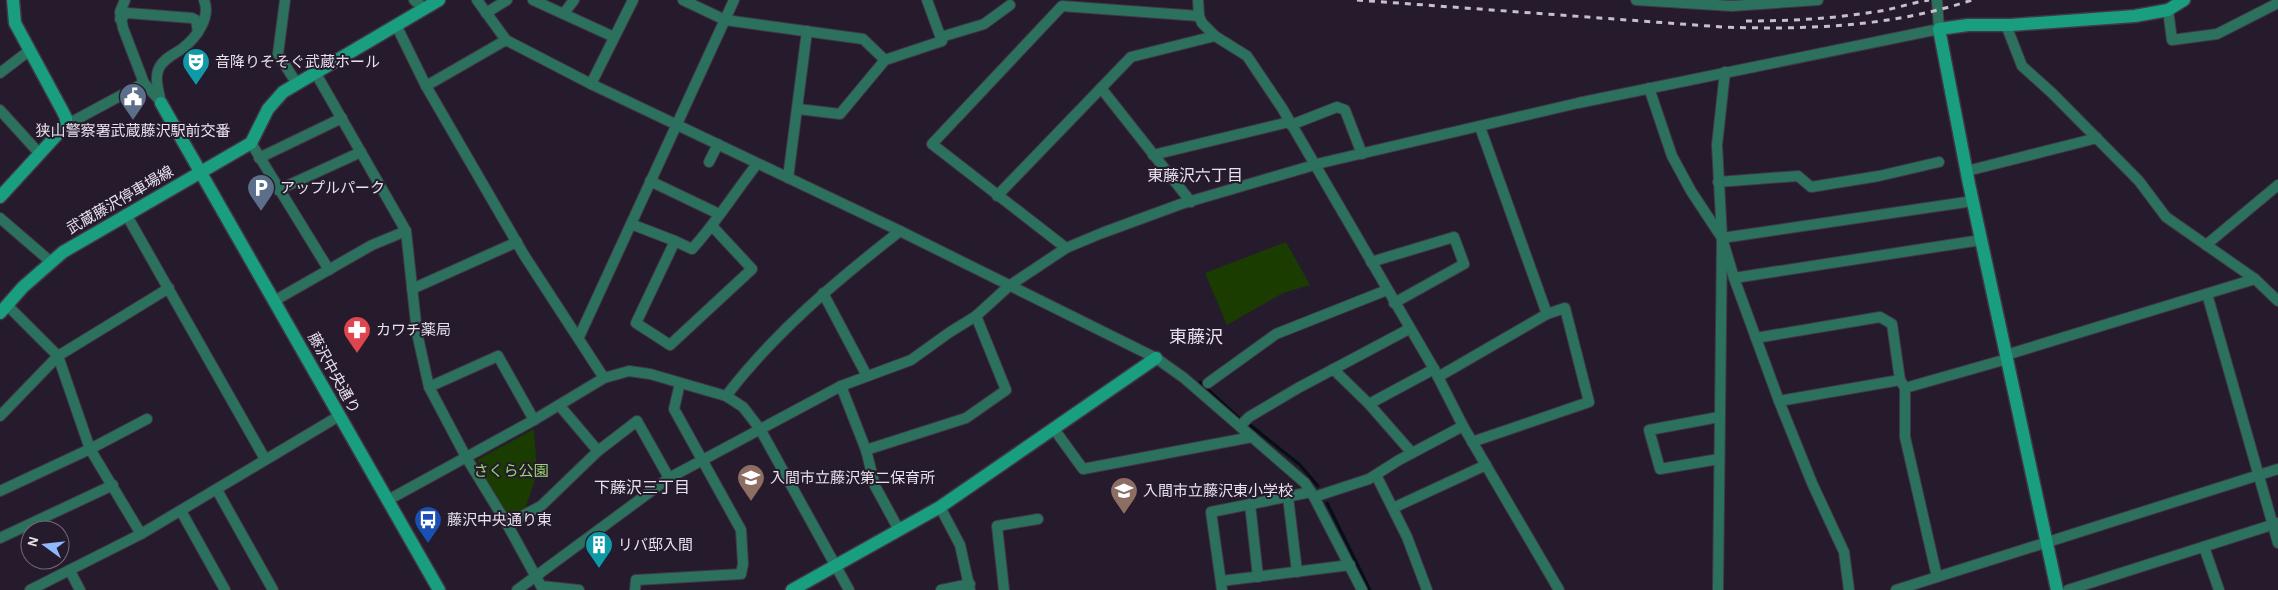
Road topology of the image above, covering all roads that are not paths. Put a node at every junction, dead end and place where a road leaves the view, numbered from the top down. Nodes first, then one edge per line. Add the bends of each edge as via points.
1 (13, 0) edge
2 (125, 0) edge
3 (204, 0) edge
4 (285, 0) edge
5 (414, 0) edge
6 (439, 0) edge
7 (477, 0) edge
8 (507, 0) edge
9 (533, 0) edge
10 (574, 0) edge
11 (633, 0) edge
12 (683, 0) edge
13 (734, 0) edge
14 (927, 0) edge
15 (1198, 0) edge
16 (1636, 0) edge
17 (1812, 0) edge
18 (1818, 0) edge
19 (1938, 0) edge
20 (2184, 0) edge
21 (1686, 2) edge
22 (1732, 3) edge
23 (2278, 3) edge
24 (1010, 5) dead end
25 (424, 8) junction
26 (2168, 10) junction
27 (486, 13) junction
28 (564, 13) junction
29 (1199, 16) junction
30 (120, 19) junction
31 (725, 20) junction
32 (2006, 25) junction
33 (397, 26) junction
34 (1940, 29) junction
35 (807, 31) junction
36 (198, 32) junction
37 (1215, 36) junction
38 (614, 37) junction
39 (941, 37) junction
40 (506, 40) junction
41 (30, 50) junction
42 (885, 60) junction
43 (316, 72) junction
44 (1725, 72) junction
45 (0, 73) edge
46 (144, 83) junction
47 (297, 84) junction
48 (591, 84) junction
49 (426, 86) junction
50 (1101, 88) junction
51 (1649, 88) junction
52 (161, 103) junction
53 (798, 108) junction
54 (0, 110) edge
55 (342, 118) junction
56 (1290, 123) junction
57 (676, 124) junction
58 (66, 125) junction
59 (1480, 127) junction
60 (2096, 138) junction
61 (250, 143) junction
62 (718, 144) junction
63 (361, 152) junction
64 (39, 153) junction
65 (1362, 154) junction
66 (1153, 155) junction
67 (259, 158) junction
68 (710, 162) dead end
69 (1939, 162) dead end
70 (757, 164) junction
71 (1315, 165) junction
72 (1967, 171) junction
73 (200, 173) junction
74 (788, 178) junction
75 (650, 181) junction
76 (1718, 182) junction
77 (2278, 185) edge
78 (278, 190) junction
79 (997, 196) junction
80 (0, 197) edge
81 (1973, 201) junction
82 (1191, 202) junction
83 (126, 214) junction
84 (719, 214) junction
85 (0, 218) edge
86 (631, 224) junction
87 (713, 227) junction
88 (406, 231) junction
89 (900, 231) junction
90 (1722, 238) junction
91 (1981, 240) junction
92 (674, 241) junction
93 (517, 242) junction
94 (2206, 245) junction
95 (1066, 248) junction
96 (51, 262) junction
97 (1371, 262) junction
98 (329, 270) junction
99 (1734, 278) junction
100 (2254, 279) junction
101 (1010, 286) junction
102 (169, 288) junction
103 (412, 289) junction
104 (1386, 290) junction
105 (823, 292) junction
106 (2207, 294) junction
107 (2278, 300) edge
108 (274, 301) junction
109 (1394, 303) junction
110 (4, 309) edge
111 (1546, 314) junction
112 (976, 316) junction
113 (1409, 329) junction
114 (579, 337) junction
115 (1756, 338) junction
116 (58, 356) junction
117 (2007, 357) junction
118 (1156, 358) junction
119 (1333, 369) junction
120 (1436, 373) junction
121 (867, 376) junction
122 (604, 378) junction
123 (680, 383) junction
124 (1208, 383) dead end
125 (1903, 384) junction
126 (841, 386) junction
127 (429, 387) junction
128 (726, 396) junction
129 (1778, 400) junction
130 (1369, 404) junction
131 (559, 405) junction
132 (0, 416) edge
133 (339, 416) junction
134 (1719, 417) junction
135 (147, 419) dead end
136 (534, 420) junction
137 (1240, 426) junction
138 (1463, 426) junction
139 (760, 429) junction
140 (1054, 429) junction
141 (1252, 437) junction
142 (1472, 442) junction
143 (90, 449) junction
144 (866, 450) junction
145 (598, 451) junction
146 (1412, 453) junction
147 (466, 458) junction
148 (265, 459) junction
149 (1719, 459) junction
150 (703, 460) junction
151 (1486, 465) junction
152 (2278, 469) edge
153 (1376, 475) junction
154 (2259, 475) junction
155 (670, 478) junction
156 (113, 485) junction
157 (218, 490) junction
158 (0, 491) edge
159 (1313, 494) junction
160 (1288, 497) junction
161 (388, 500) junction
162 (1250, 504) junction
163 (940, 507) junction
164 (1393, 508) junction
165 (181, 511) junction
166 (1038, 519) dead end
167 (507, 524) junction
168 (2275, 524) edge
169 (899, 530) junction
170 (141, 534) junction
171 (0, 538) edge
172 (2047, 542) junction
173 (2278, 543) edge
174 (2204, 547) junction
175 (1350, 565) junction
176 (836, 566) junction
177 (70, 571) junction
178 (1297, 572) junction
179 (534, 576) junction
180 (1258, 577) junction
181 (1938, 577) junction
182 (1221, 585) edge
183 (970, 587) edge
184 (30, 590) edge
185 (80, 590) edge
186 (225, 590) edge
187 (273, 590) edge
188 (439, 590) edge
189 (516, 590) edge
190 (579, 590) edge
191 (635, 590) edge
192 (792, 590) edge
193 (849, 590) edge
194 (941, 590) edge
195 (1004, 590) edge
196 (1362, 590) edge
197 (1427, 590) edge
198 (1559, 590) edge
199 (1718, 590) edge
200 (1849, 590) edge
201 (1896, 590) edge
202 (2057, 590) edge
203 (2068, 590) edge
204 (2219, 590) edge

1 - 41 street via 15,23
2 - 30 street
3 - 36 street via 207,6 205,18
4 - 47 street via 278,54
5 - 25 street
6 - 25 street
7 - 27 street
8 - 27 street
9 - 28 street
10 - 28 street
11 - 38 street
12 - 31 street
13 - 31 street
14 - 39 street
15 - 29 street
16 - 21 street
17 - 18 street
17 - 22 street
19 - 34 street
20 - 26 street
21 - 22 street
23 - 26 street via 2217,34 2172,40
24 - 39 street via 984,24
25 - 33 street
26 - 32 street via 2134,16
27 - 40 street
28 - 38 street
29 - 37 street
29 - 79 street via 1062,6 932,144
30 - 36 street via 127,13 192,18 196,20
30 - 46 street
31 - 35 street
31 - 57 street
32 - 34 street
32 - 60 street via 2022,66
33 - 43 street
33 - 49 street
34 - 44 street
34 - 72 street
35 - 42 street via 863,39
35 - 53 street
36 - 52 street via 160,67 157,74
37 - 50 street via 1131,58
37 - 56 street via 1247,56
38 - 48 street
39 - 42 street via 942,41
40 - 48 street
40 - 49 street
41 - 45 street
41 - 58 street via 66,118
42 - 53 street via 840,114
43 - 47 street
43 - 55 street
44 - 51 street
44 - 76 street via 1717,145
46 - 52 street
46 - 58 street
47 - 61 street via 274,99
48 - 57 street
49 - 93 street
50 - 66 street
50 - 79 street
51 - 59 street
51 - 90 street via 1672,156
52 - 73 street
53 - 74 street
54 - 64 street
55 - 63 street
55 - 67 street
56 - 65 street via 1337,107 1345,110
56 - 66 street
56 - 71 street
57 - 62 street
57 - 75 street
58 - 64 street
59 - 65 street
59 - 111 street
60 - 72 street
60 - 94 street via 2139,181 2166,217
61 - 67 street
61 - 73 street, 武蔵藤沢停車場線
62 - 68 street
62 - 70 street
63 - 78 street
63 - 88 street
64 - 80 street
65 - 71 street
66 - 82 street
67 - 78 street
69 - 76 street via 1810,187 1798,176
70 - 74 street
70 - 84 street
71 - 82 street
71 - 97 street
72 - 81 street
73 - 83 street, 武蔵藤沢停車場線
73 - 108 street, 藤沢中央通り
74 - 89 street
75 - 84 street
75 - 86 street
76 - 90 street
77 - 94 street
78 - 98 street
79 - 95 street
81 - 90 street
81 - 91 street
82 - 95 street
83 - 96 street, 武蔵藤沢停車場線
83 - 102 street
84 - 87 street
85 - 96 street
86 - 92 street
86 - 114 street
87 - 92 street via 692,249
87 - 92 street via 752,269 670,345 636,323
88 - 98 street via 372,245
88 - 103 street
89 - 101 street
89 - 105 street
90 - 99 street
90 - 134 street
91 - 99 street
91 - 117 street
93 - 103 street
93 - 114 street
94 - 100 street
95 - 101 street
96 - 110 street, 武蔵藤沢停車場線
97 - 104 street
97 - 109 street via 1454,237 1464,264
98 - 108 street
99 - 115 street
100 - 106 street
100 - 107 street
101 - 112 street
101 - 118 street
102 - 116 street
102 - 148 street
103 - 127 street via 417,333
104 - 109 street
104 - 124 street via 1276,334
105 - 121 street
105 - 128 street via 748,367
106 - 117 street
106 - 154 street
108 - 133 street, 藤沢中央通り
109 - 113 street
110 - 116 street
111 - 120 street
111 - 142 street via 1565,308 1589,402
112 - 121 street via 911,360
112 - 144 street via 1006,390 966,418
113 - 119 street
113 - 120 street
114 - 122 street
115 - 125 street via 1880,317 1892,324
115 - 129 street
116 - 132 street
116 - 143 street
117 - 125 street
117 - 172 street
118 - 137 street
118 - 140 street
119 - 130 street
119 - 137 street via 1249,417
120 - 130 street
120 - 138 street
121 - 126 street
122 - 123 street via 629,371
122 - 131 street
123 - 128 street
123 - 150 street via 674,410
125 - 129 street
125 - 181 street via 1905,437
126 - 139 street
126 - 144 street
127 - 136 street via 498,356
127 - 147 street
128 - 139 street via 743,407
129 - 200 street via 1844,552
130 - 146 street
131 - 136 street
131 - 145 street
133 - 148 street
133 - 161 street, 藤沢中央通り
134 - 149 street
134 - 149 street via 1649,430 1660,468
135 - 143 street
136 - 147 street
137 - 141 street
138 - 142 street
138 - 146 street
139 - 150 street
139 - 176 street
140 - 141 street via 1083,469
140 - 163 street
141 - 159 street via 1305,483
142 - 151 street
143 - 156 street
143 - 158 street
144 - 169 street via 875,486
145 - 155 street via 637,421
145 - 167 street via 541,506
146 - 153 street
147 - 161 street
147 - 167 street
148 - 157 street
149 - 199 street
150 - 155 street
150 - 191 street via 741,530 742,574 636,580
151 - 164 street
151 - 198 street
152 - 154 street
153 - 159 street
153 - 164 street
154 - 168 street
154 - 172 street
155 - 179 street
156 - 170 street
156 - 171 street
157 - 165 street
157 - 187 street
159 - 160 street
159 - 175 street
160 - 162 street
160 - 178 street
161 - 188 street, 藤沢中央通り
162 - 180 street
162 - 182 street via 1211,512
163 - 169 street
163 - 183 street via 960,545
164 - 197 street
165 - 170 street
165 - 186 street
166 - 195 street via 997,526
167 - 179 street
168 - 173 street
168 - 174 street
169 - 176 street
170 - 177 street
172 - 181 street
172 - 202 street
174 - 203 street
174 - 204 street
175 - 178 street
175 - 196 street
176 - 192 street
176 - 193 street
177 - 184 street
177 - 185 street
178 - 180 street
179 - 189 street
179 - 190 street via 540,586
180 - 182 street
181 - 201 street
183 - 194 street

